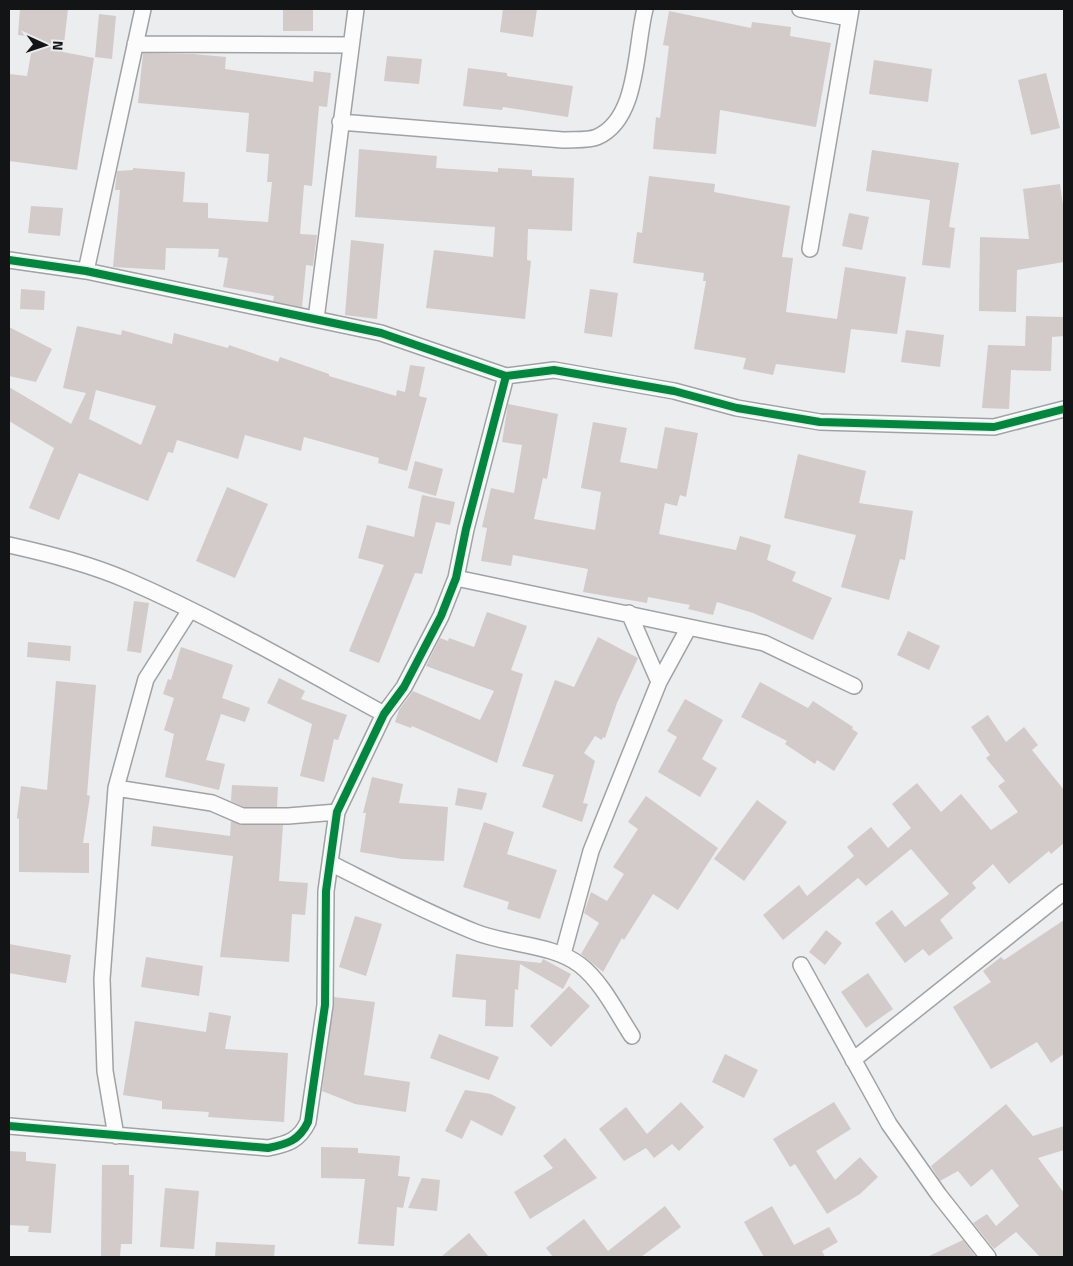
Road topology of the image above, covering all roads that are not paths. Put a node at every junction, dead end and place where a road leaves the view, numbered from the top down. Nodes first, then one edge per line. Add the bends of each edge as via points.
1 (143, 9) edge
2 (356, 9) edge
3 (644, 9) edge
4 (800, 9) edge
5 (850, 14) edge
6 (135, 44) junction
7 (351, 45) junction
8 (340, 122) junction
9 (810, 248) dead end
10 (9, 260) edge
11 (86, 271) junction
12 (316, 319) junction
13 (506, 376) junction
14 (1064, 409) edge
15 (9, 545) edge
16 (456, 578) junction
17 (190, 610) junction
18 (628, 613) junction
19 (689, 627) junction
20 (659, 682) junction
21 (854, 686) dead end
22 (384, 714) junction
23 (116, 788) junction
24 (337, 812) junction
25 (330, 863) junction
26 (1064, 892) edge
27 (562, 954) junction
28 (801, 965) dead end
29 (632, 1036) dead end
30 (853, 1060) junction
31 (9, 1126) edge
32 (116, 1136) junction
33 (988, 1257) edge

1 - 6 street
2 - 7 street
3 - 8 street via 630,95 615,126 596,138 563,140
4 - 5 street
5 - 9 street
6 - 7 street
6 - 11 street
7 - 8 street
8 - 12 street
10 - 11 street
11 - 12 street
12 - 13 street via 381,333
13 - 14 street via 554,370 820,422 994,427
13 - 16 street
15 - 17 street via 64,558 127,580
16 - 18 street
16 - 22 street via 441,616 404,687
17 - 22 street
17 - 23 street via 146,679
18 - 19 street
18 - 20 street
19 - 20 street
19 - 21 street via 764,643
20 - 27 street via 591,851
22 - 24 street
23 - 24 street via 212,803 242,816
23 - 32 street via 102,979 104,1071
24 - 25 street
25 - 27 street via 408,903 477,933
25 - 32 street via 326,891 324,1005 308,1122 303,1133 290,1144 268,1148
26 - 30 street
27 - 29 street via 592,976
28 - 30 street
30 - 33 street via 889,1124 939,1196
31 - 32 street

